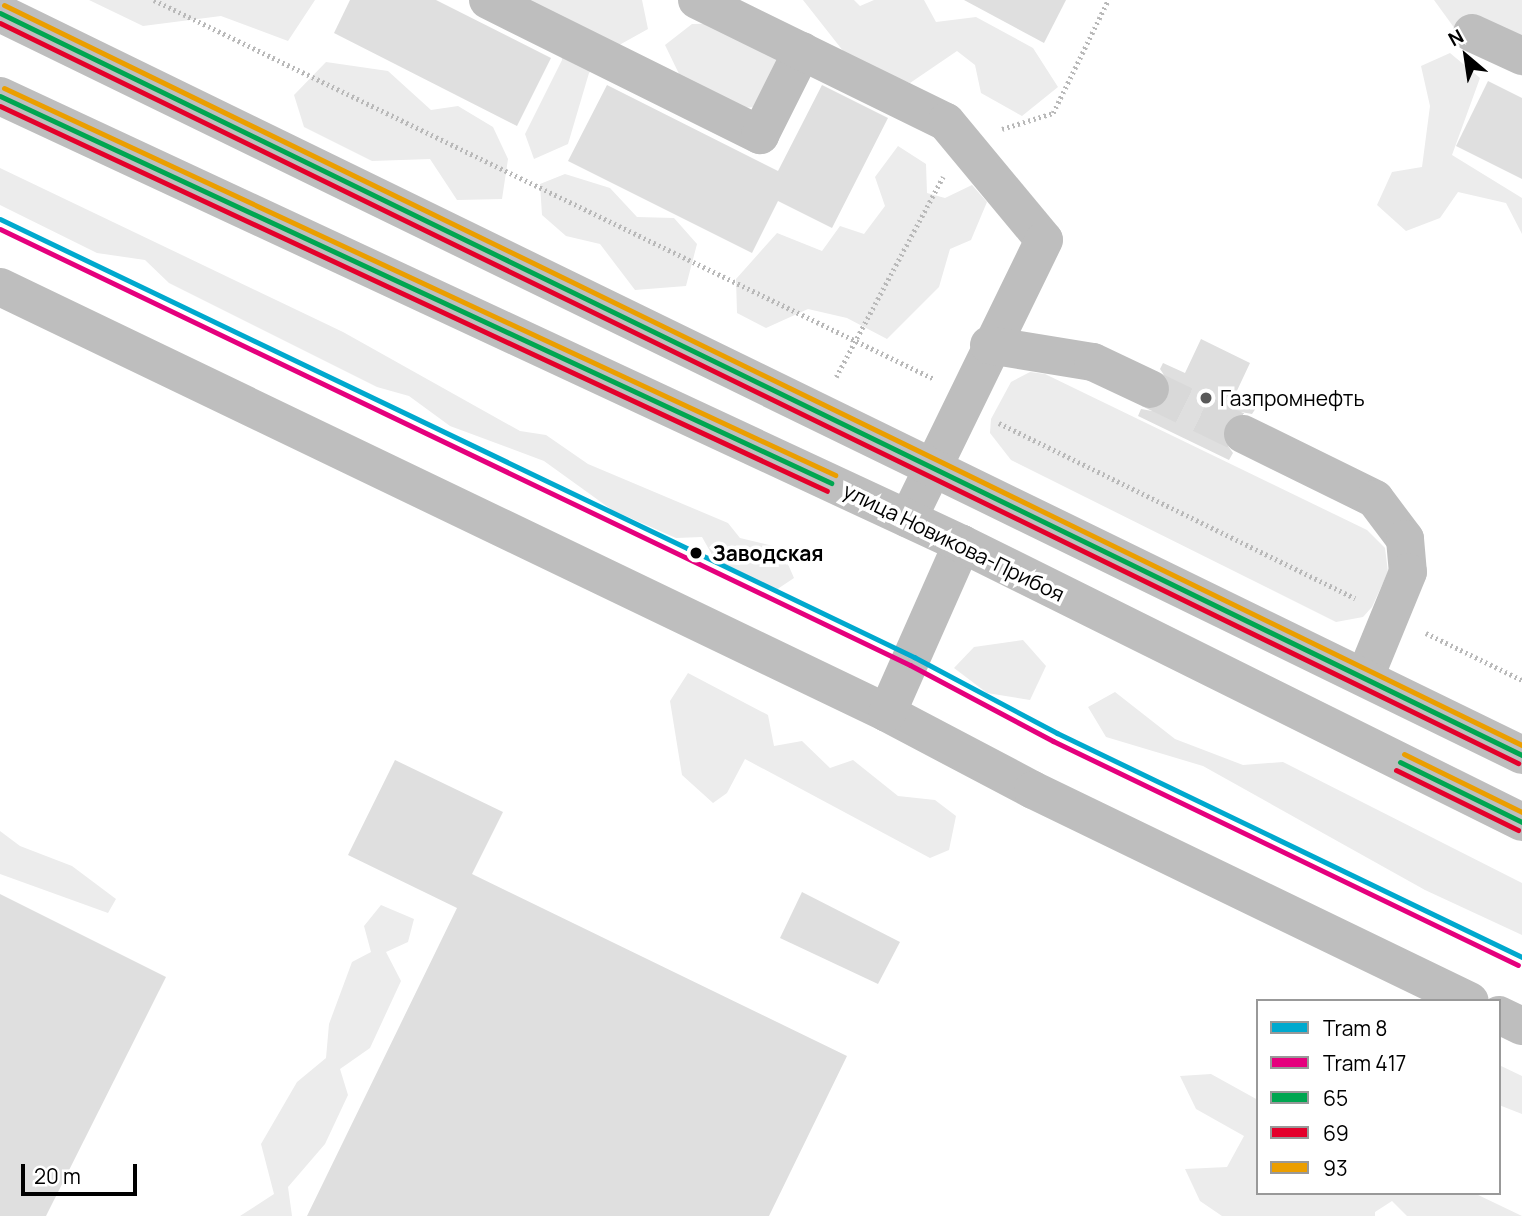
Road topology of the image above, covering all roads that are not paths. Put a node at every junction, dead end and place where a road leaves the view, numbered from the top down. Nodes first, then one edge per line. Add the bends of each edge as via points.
1 (488, 0) edge
2 (697, 0) edge
3 (0, 13) edge
4 (1472, 33) dead end
5 (802, 51) junction
6 (1522, 57) edge
7 (0, 96) edge
8 (0, 287) edge
9 (989, 345) junction
10 (1150, 389) tunnel mouth
11 (1243, 434) tunnel mouth
12 (932, 466) junction
13 (908, 519) junction
14 (962, 544) junction
15 (1365, 677) junction
16 (887, 713) junction
17 (1522, 755) edge
18 (1522, 822) edge
19 (1466, 999) edge
20 (1501, 1016) edge
21 (1522, 1026) edge

1 - 5 main road via 760,135
2 - 5 main road
3 - 12 main road
4 - 6 main road
5 - 9 main road via 946,122 1044,240
7 - 13 main road, улица Новикова-Прибоя
8 - 16 main road
9 - 10 main road via 1093,362
9 - 12 main road
11 - 15 main road via 1375,499 1405,538 1408,572
12 - 13 main road
12 - 15 main road
13 - 14 main road, улица Новикова-Прибоя
14 - 16 main road
14 - 18 main road, улица Новикова-Прибоя
15 - 17 main road
16 - 19 main road via 1033,790
20 - 21 main road

